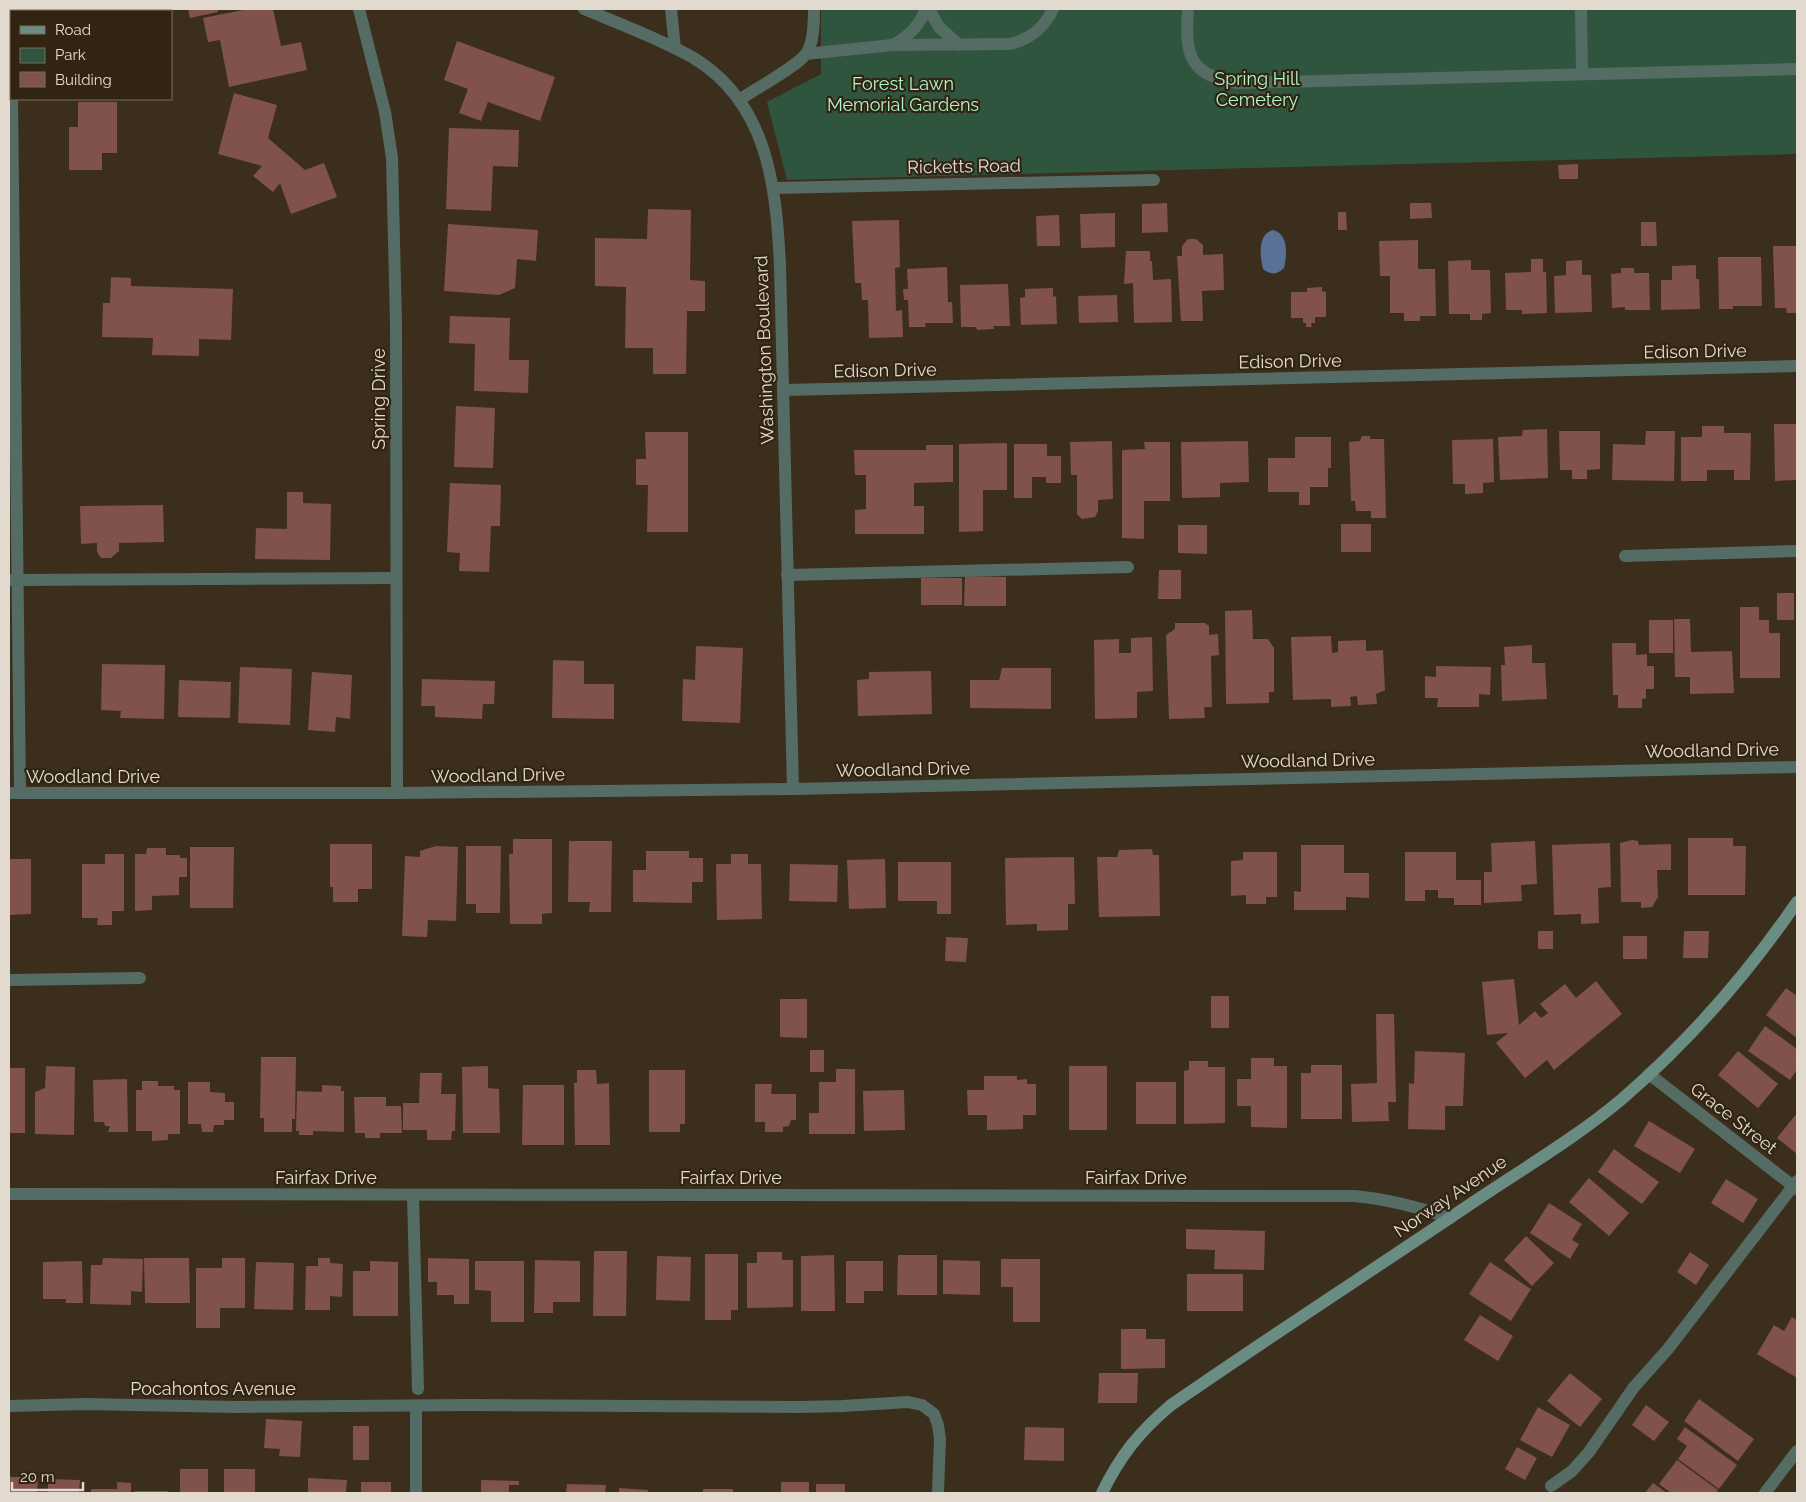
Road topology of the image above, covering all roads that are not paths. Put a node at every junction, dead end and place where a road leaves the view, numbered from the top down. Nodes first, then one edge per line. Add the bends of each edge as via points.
1 (359, 9) edge
2 (584, 9) edge
3 (671, 9) edge
4 (814, 9) edge
5 (927, 9) edge
6 (1052, 9) edge
7 (1188, 9) edge
8 (1581, 9) edge
9 (892, 45) junction
10 (959, 45) junction
11 (675, 48) junction
12 (806, 54) junction
13 (1797, 69) edge
14 (1582, 73) junction
15 (12, 100) edge
16 (739, 100) junction
17 (1154, 180) dead end
18 (774, 188) junction
19 (1797, 366) edge
20 (784, 390) junction
21 (1797, 551) edge
22 (1624, 556) dead end
23 (1128, 567) dead end
24 (787, 575) junction
25 (396, 578) junction
26 (14, 580) edge
27 (1797, 766) edge
28 (793, 790) junction
29 (14, 793) edge
30 (397, 793) junction
31 (1797, 902) edge
32 (140, 978) dead end
33 (9, 980) edge
34 (1649, 1074) junction
35 (1796, 1186) edge
36 (9, 1194) edge
37 (413, 1195) junction
38 (1450, 1218) junction
39 (418, 1389) dead end
40 (9, 1406) edge
41 (416, 1406) junction
42 (1797, 1451) edge
43 (1551, 1486) dead end
44 (416, 1493) edge
45 (938, 1493) edge
46 (1102, 1493) edge
47 (1765, 1493) edge

1 - 25 street, Spring Drive via 385,112 392,158
2 - 11 street, Washington Boulevard
3 - 11 street
4 - 12 street via 812,39
5 - 9 street via 915,28
5 - 10 street via 939,27
6 - 10 street via 1036,33 1023,40 1010,44
7 - 14 street via 1187,39 1192,61 1206,74 1237,83
8 - 14 street
9 - 10 street
9 - 12 street
11 - 16 street, Washington Boulevard via 710,69
12 - 16 street
13 - 14 street
15 - 26 street
16 - 18 street, Washington Boulevard via 761,141
17 - 18 street, Ricketts Road
18 - 20 street, Washington Boulevard
19 - 20 street, Edison Drive
20 - 24 street, Washington Boulevard
21 - 22 street
23 - 24 street
24 - 28 street, Washington Boulevard
25 - 26 street
25 - 30 street, Spring Drive
26 - 29 street
27 - 28 street, Woodland Drive
28 - 30 street, Woodland Drive
29 - 30 street, Woodland Drive
31 - 34 main road, Norway Avenue via 1729,993
32 - 33 street
34 - 35 street, Grace Street
34 - 38 main road, Norway Avenue via 1588,1124
35 - 43 street via 1668,1349 1634,1387 1588,1452 1572,1471
36 - 37 street, Fairfax Drive
37 - 38 street, Fairfax Drive via 1354,1196 1404,1203
37 - 39 street
38 - 46 main road, Norway Avenue via 1171,1405 1125,1452
40 - 41 street, Pocahontos Avenue
41 - 44 street
41 - 45 street, Pocahontos Avenue via 817,1407 908,1402 922,1405 934,1414 938,1425
42 - 47 street

